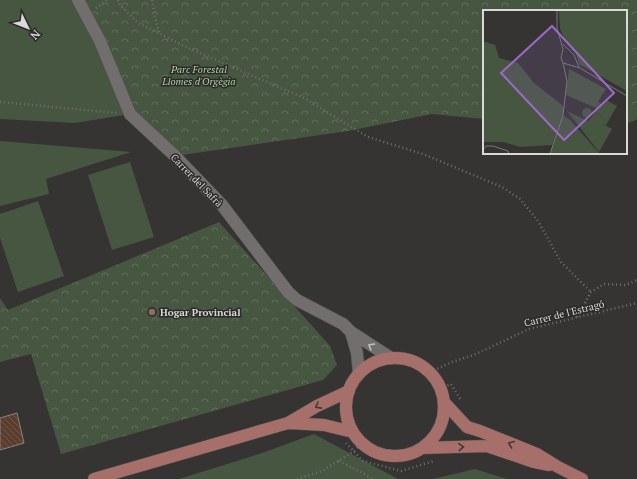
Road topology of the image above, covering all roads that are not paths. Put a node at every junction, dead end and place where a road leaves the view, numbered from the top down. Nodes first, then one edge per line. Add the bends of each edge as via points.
1 (78, 0) edge
2 (351, 332) junction
3 (391, 358) junction
4 (359, 374) junction
5 (349, 391) junction
6 (444, 402) junction
7 (288, 423) junction
8 (352, 432) junction
9 (422, 448) junction
10 (558, 467) junction
11 (94, 479) edge
12 (582, 479) edge

1 - 2 street, Carrer del Safrà via 100,41 130,114 222,205 288,292
3 -> 2 street, Carrer del Safrà
2 - 4 street
3 - 4 main road via 375,362
3 - 6 main road via 412,360 430,372 440,388
4 - 5 main road
5 -> 7 main road
5 - 8 main road via 346,415
6 - 9 main road via 442,421 436,434
10 -> 6 main road via 537,454 468,427
7 - 8 main road via 324,425
7 - 11 main road
8 - 9 main road via 358,447 384,455 403,456
9 -> 10 main road via 487,446 534,462
10 - 12 main road

